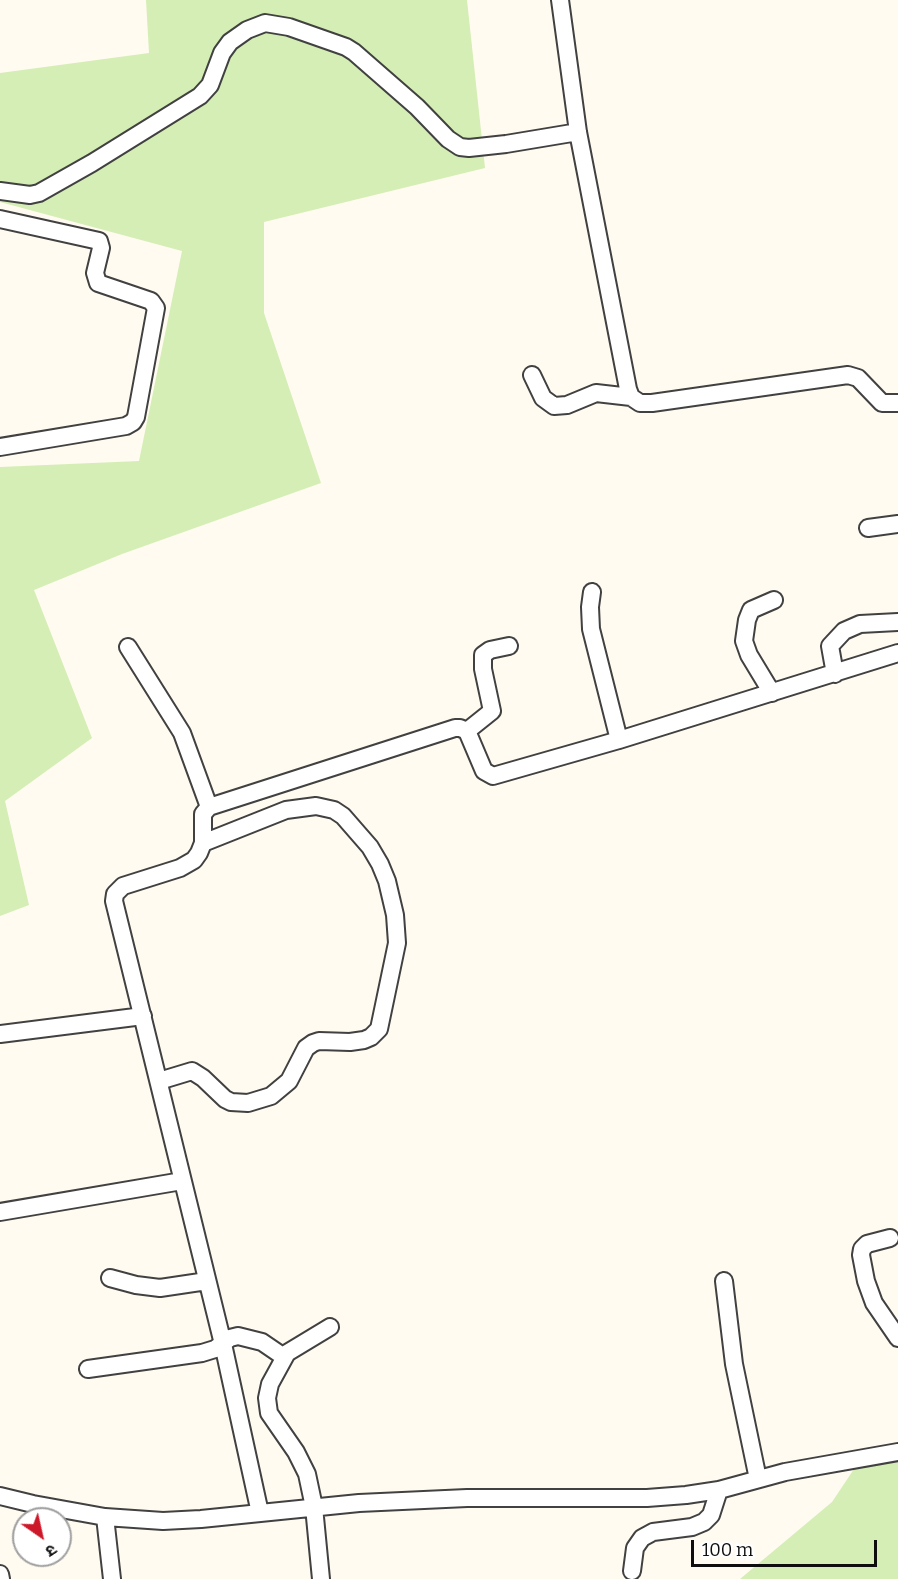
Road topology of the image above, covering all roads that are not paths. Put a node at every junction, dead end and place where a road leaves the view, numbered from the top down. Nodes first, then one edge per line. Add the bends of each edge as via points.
1 (560, 0) edge
2 (578, 132) junction
3 (0, 191) edge
4 (0, 219) edge
5 (532, 375) dead end
6 (631, 397) junction
7 (898, 403) edge
8 (0, 447) edge
9 (898, 524) edge
10 (868, 528) dead end
11 (592, 592) dead end
12 (774, 600) dead end
13 (898, 622) edge
14 (509, 646) dead end
15 (128, 647) dead end
16 (898, 653) edge
17 (835, 674) junction
18 (772, 693) junction
19 (467, 732) junction
20 (620, 740) junction
21 (209, 807) junction
22 (203, 843) junction
23 (143, 1016) junction
24 (0, 1034) edge
25 (159, 1082) junction
26 (182, 1180) junction
27 (0, 1212) edge
28 (890, 1238) dead end
29 (110, 1278) dead end
30 (207, 1281) junction
31 (724, 1281) dead end
32 (330, 1327) dead end
33 (898, 1338) edge
34 (223, 1344) junction
35 (284, 1357) junction
36 (88, 1369) dead end
37 (898, 1452) edge
38 (758, 1479) junction
39 (719, 1490) junction
40 (0, 1496) edge
41 (314, 1507) junction
42 (260, 1513) junction
43 (105, 1517) junction
44 (632, 1571) dead end
45 (0, 1574) edge
46 (1, 1579) edge
47 (112, 1579) edge
48 (321, 1579) edge

1 - 2 street
2 - 3 street via 460,147 354,52 289,27 266,23 247,30 225,47 210,85 200,96 39,193
2 - 6 street
4 - 8 street via 99,241 95,273 98,283 151,301 156,308 133,422
5 - 6 street via 543,398 554,406 596,393
6 - 7 street via 640,403 652,403 848,375 858,378 882,403
9 - 10 street
11 - 20 street via 591,629
12 - 18 street via 751,610 744,641
13 - 17 street via 860,624 844,631 830,646
14 - 19 street via 483,655 492,711
15 - 21 street via 182,734
16 - 17 street
17 - 18 street
18 - 20 street
19 - 20 street via 484,771 494,776
19 - 21 street via 455,729
21 - 22 street via 203,814
22 - 23 street via 189,864 123,886 114,894
22 - 25 street via 286,810 316,806 334,810 370,847 380,864 395,915 397,943 379,1029 364,1040 313,1043 306,1048 289,1081 271,1096 248,1103 231,1102 192,1071
23 - 24 street
23 - 25 street
25 - 26 street
26 - 27 street
26 - 30 street
28 - 33 street via 867,1244 861,1256 874,1303
29 - 30 street via 160,1288
30 - 34 street
31 - 38 street via 734,1364
32 - 35 street
34 - 35 street via 242,1336 262,1342
34 - 36 street via 202,1353
34 - 42 street
35 - 41 street via 270,1384 269,1413 304,1467
37 - 38 street
38 - 39 street
39 - 41 street via 647,1498 467,1498
39 - 44 street via 711,1515 704,1522 652,1532 642,1538 635,1548
40 - 43 street
41 - 42 street
41 - 48 street
42 - 43 street via 163,1521
43 - 47 street
45 - 46 street

